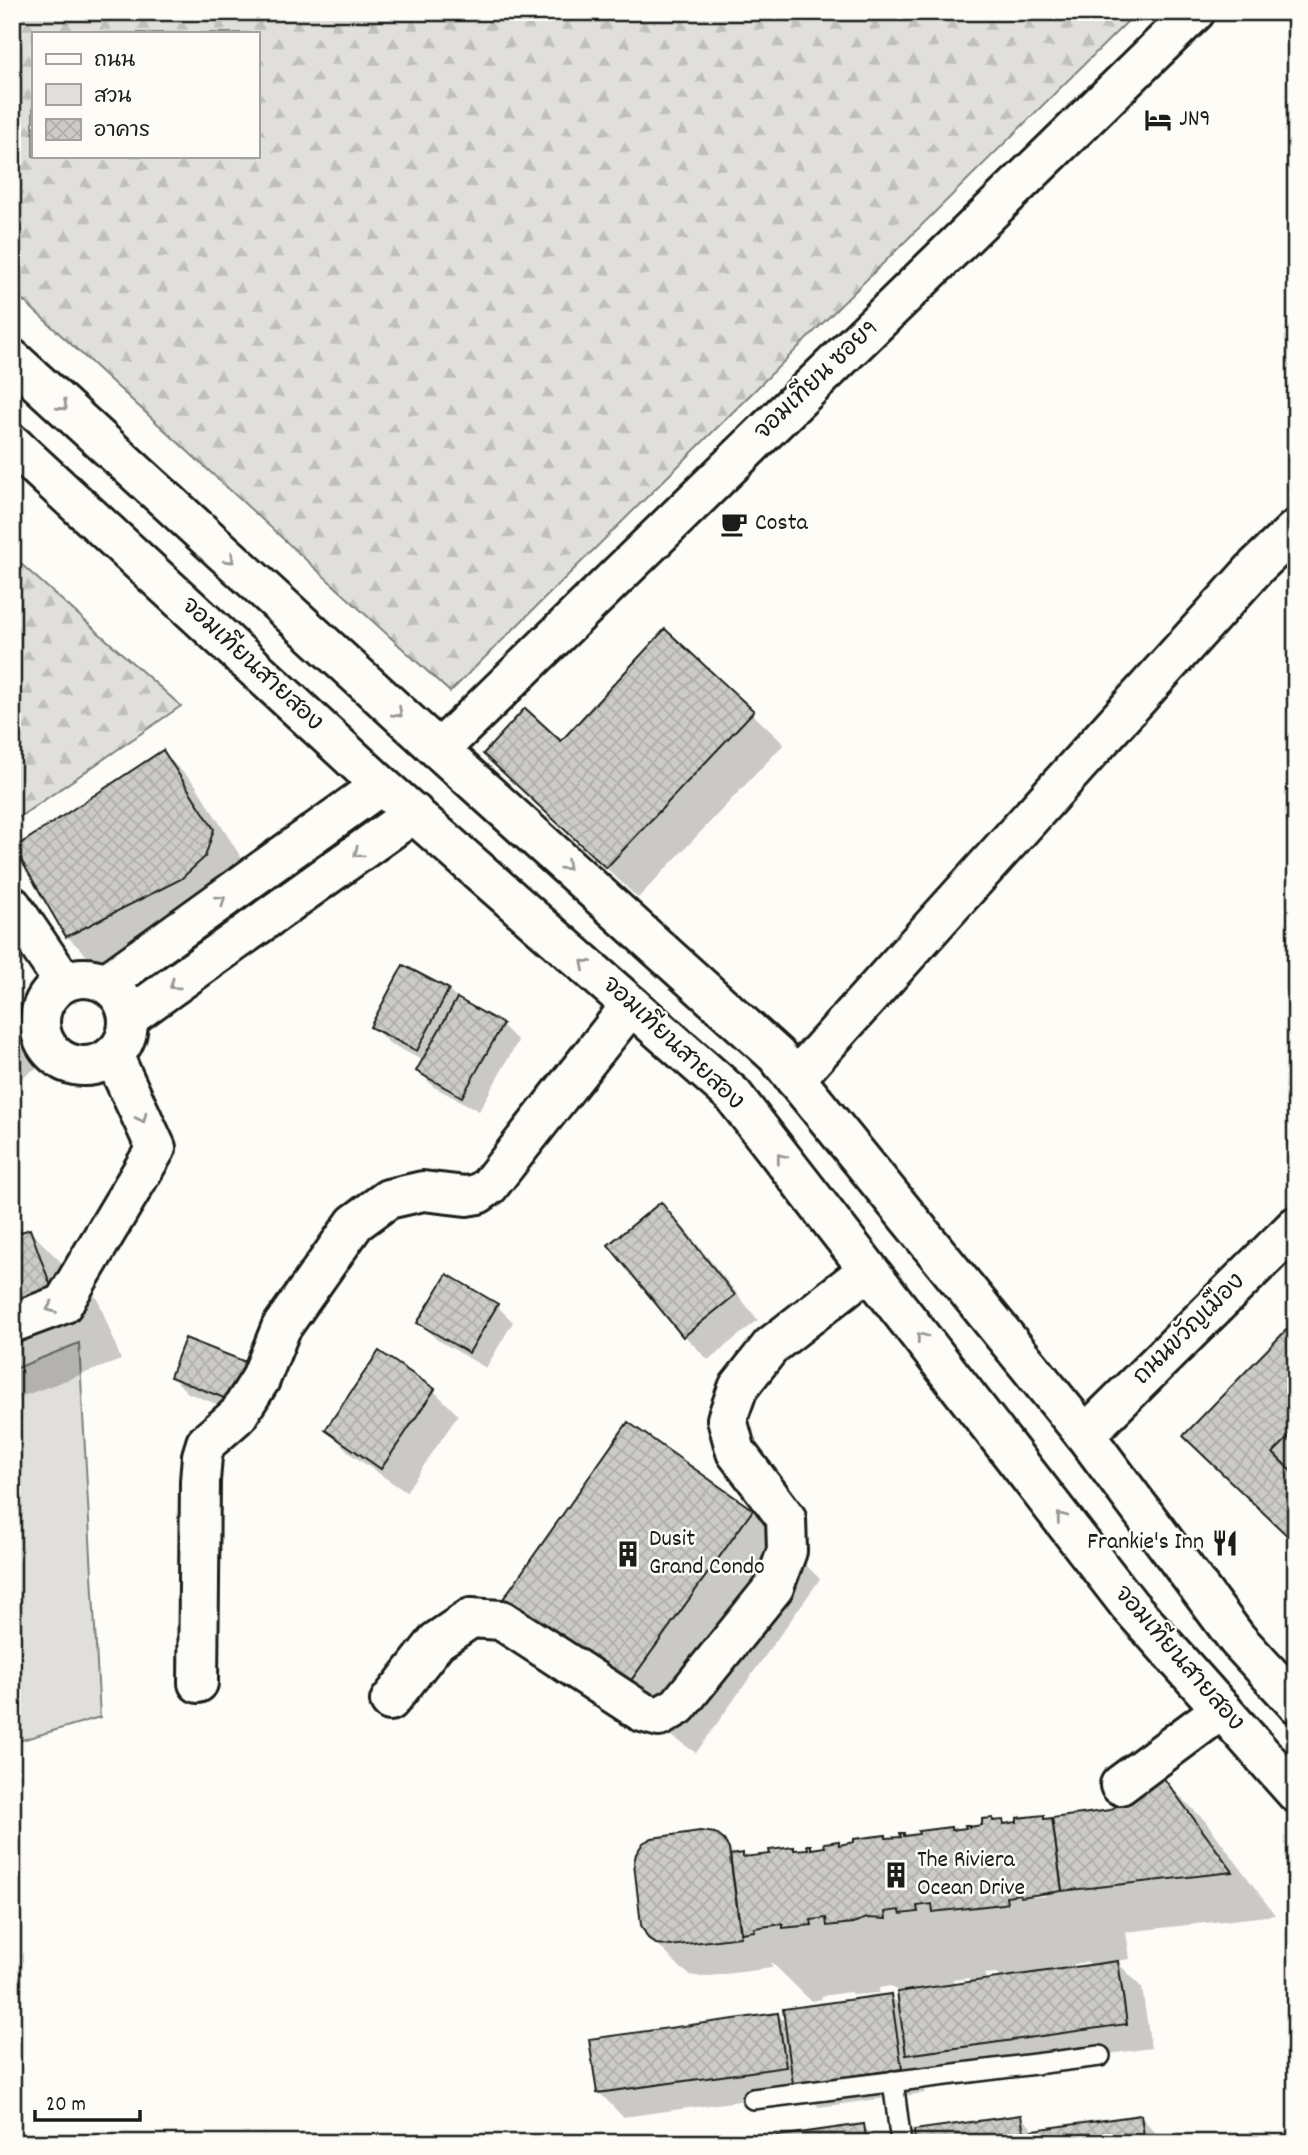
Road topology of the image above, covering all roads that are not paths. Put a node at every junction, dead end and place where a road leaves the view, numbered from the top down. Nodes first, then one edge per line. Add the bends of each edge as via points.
1 (1195, 12) edge
2 (12, 359) edge
3 (12, 444) edge
4 (1296, 529) edge
5 (439, 750) junction
6 (381, 785) junction
7 (414, 813) junction
8 (12, 906) edge
9 (64, 981) junction
10 (106, 982) junction
11 (631, 1004) junction
12 (128, 1018) junction
13 (113, 1055) junction
14 (795, 1079) junction
15 (1296, 1226) edge
16 (868, 1270) junction
17 (12, 1323) edge
18 (1085, 1435) junction
19 (198, 1683) dead end
20 (390, 1702) dead end
21 (1296, 1703) edge
22 (1222, 1709) junction
23 (1120, 1786) dead end
24 (1296, 1793) edge
25 (1100, 2056) dead end
26 (893, 2081) junction
27 (753, 2099) dead end
28 (901, 2143) edge

1 - 5 street, จอมเทียน ซอย9
2 -> 5 street
3 - 6 street, จอมเทียนสายสอง
4 - 14 street
5 -> 14 street via 776,1055
6 - 7 street, จอมเทียนสายสอง
10 -> 6 street
11 -> 7 street, จอมเทียนสายสอง
7 -> 12 street
8 - 9 street
9 - 10 street via 86,976
9 - 13 street via 51,990 41,1008 41,1036 55,1056 72,1066 98,1065
10 - 12 street via 124,1001
16 -> 11 street, จอมเทียนสายสอง via 733,1095
11 - 19 street via 489,1186 466,1196 423,1191 388,1199 355,1223 281,1328 260,1380 238,1415 206,1443 200,1481
12 - 13 street via 126,1037
13 -> 17 street via 156,1148 63,1304
14 - 18 street
15 - 18 street, ถนนขวัญเมือง
16 - 20 street via 771,1346 738,1388 727,1419 736,1452 786,1518 787,1551 774,1587 678,1706 659,1717 642,1712 501,1620 471,1618 437,1641
22 -> 16 street, จอมเทียนสายสอง via 1129,1605
18 - 21 street via 1237,1639
22 - 23 street
22 - 24 street, จอมเทียนสายสอง
25 - 26 lane
26 - 27 lane
26 - 28 lane

